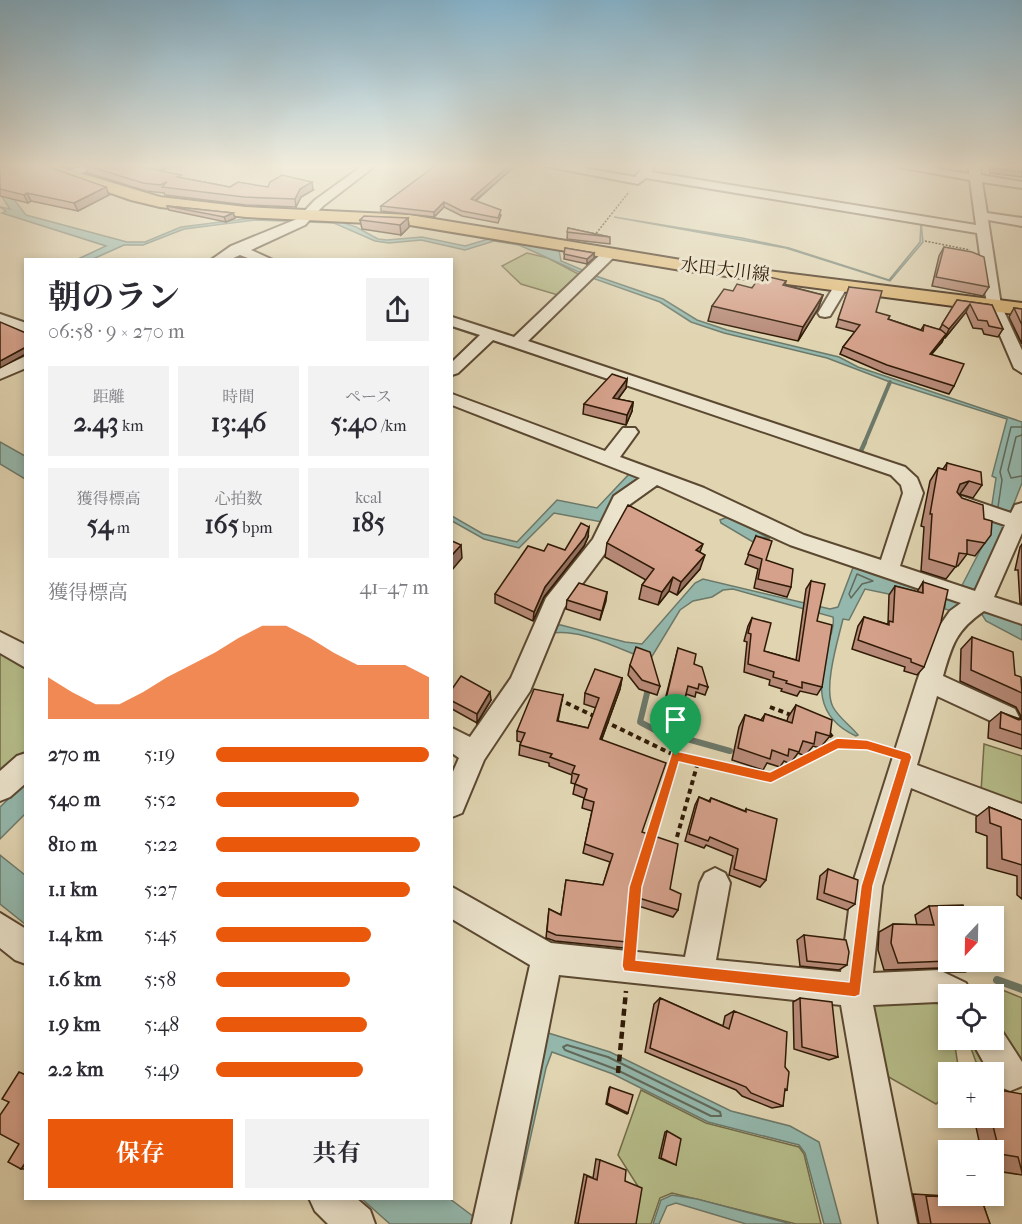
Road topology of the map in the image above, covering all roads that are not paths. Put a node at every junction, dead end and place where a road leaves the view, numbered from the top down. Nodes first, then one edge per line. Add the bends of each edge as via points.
1 (294, 223) edge
2 (429, 223) edge
3 (940, 223) edge
4 (981, 223) edge
5 (982, 230) junction
6 (236, 249) junction
7 (609, 254) junction
8 (220, 258) edge
9 (261, 258) edge
10 (841, 286) junction
11 (994, 305) junction
12 (1022, 309) edge
13 (825, 313) dead end
14 (0, 318) edge
15 (453, 321) edge
16 (24, 328) edge
17 (490, 334) junction
18 (517, 343) junction
19 (24, 362) edge
20 (1022, 368) edge
21 (453, 369) edge
22 (0, 374) edge
23 (453, 399) edge
24 (629, 432) dead end
25 (610, 457) junction
26 (655, 477) junction
27 (961, 503) edge
28 (1016, 517) edge
29 (888, 571) junction
30 (981, 602) junction
31 (1022, 615) edge
32 (0, 641) edge
33 (24, 657) edge
34 (929, 681) junction
35 (1006, 717) edge
36 (463, 746) edge
37 (904, 765) junction
38 (24, 767) edge
39 (0, 788) edge
40 (453, 799) edge
41 (1022, 819) edge
42 (715, 883) dead end
43 (453, 903) edge
44 (0, 928) edge
45 (24, 947) edge
46 (547, 958) junction
47 (698, 973) junction
48 (938, 986) edge
49 (855, 990) junction
50 (994, 1050) edge
51 (1010, 1074) dead end
52 (330, 1200) edge
53 (356, 1224) edge
54 (491, 1224) edge
55 (898, 1224) edge

1 - 6 street
2 - 7 main road, 水田大川線
3 - 5 street
4 - 5 street
5 - 11 street
6 - 8 street
6 - 9 street
7 - 10 main road, 水田大川線
7 - 18 street
10 - 11 main road, 水田大川線
10 - 13 street
11 - 12 main road, 水田大川線
11 - 20 street
14 - 16 street
15 - 17 street
17 - 18 street
17 - 21 street
18 - 29 street via 898,471 910,483 913,493
19 - 22 street
23 - 25 street
24 - 25 street
25 - 26 street
26 - 29 street via 797,540
26 - 36 street via 621,501 602,543 554,604 521,684
27 - 28 street
28 - 30 street
29 - 30 street
30 - 31 street
30 - 34 street via 958,617 947,633
32 - 33 street
34 - 35 street
34 - 37 street
36 - 40 street
37 - 41 street
37 - 49 street via 867,886
38 - 39 street
42 - 47 street
43 - 46 street
44 - 45 street
46 - 47 street
46 - 54 street
47 - 49 street
48 - 49 street
49 - 55 street
50 - 51 street
52 - 53 street

